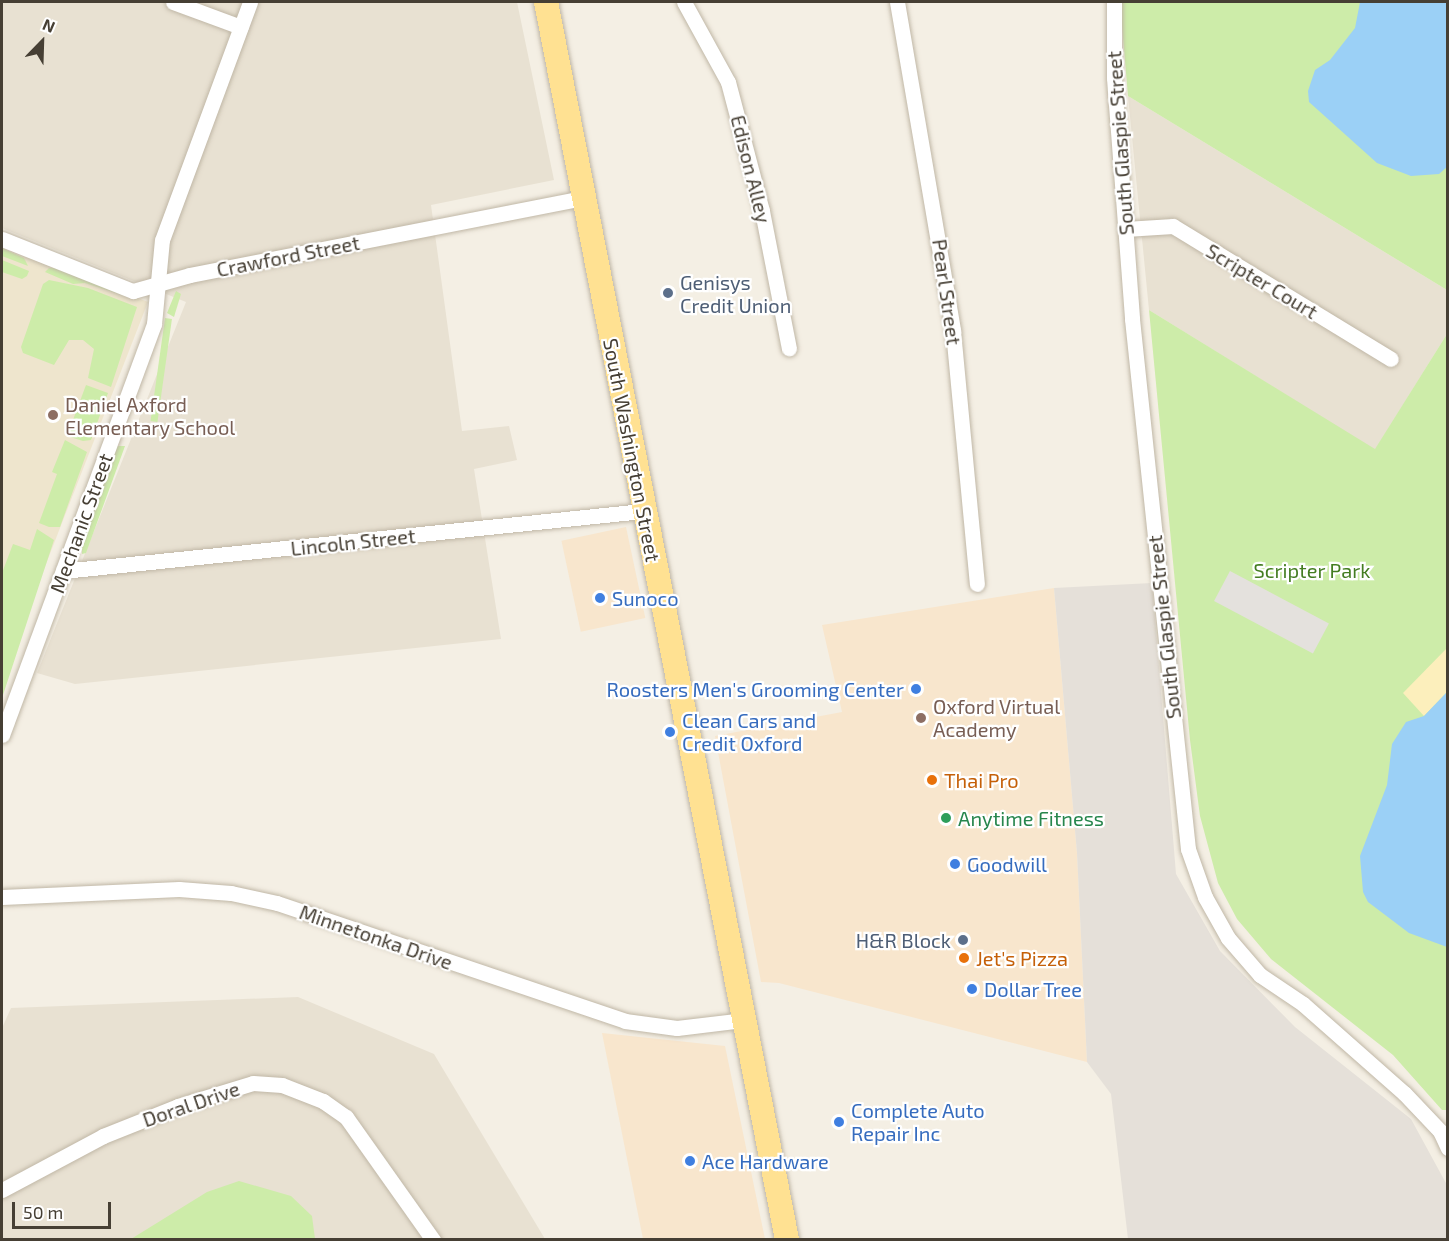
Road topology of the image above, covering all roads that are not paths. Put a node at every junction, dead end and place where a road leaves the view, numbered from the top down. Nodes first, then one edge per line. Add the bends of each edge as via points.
1 (173, 2) edge
2 (250, 2) edge
3 (546, 2) edge
4 (684, 2) edge
5 (897, 2) edge
6 (1114, 2) edge
7 (241, 27) junction
8 (583, 198) junction
9 (1125, 230) junction
10 (2, 239) edge
11 (158, 284) junction
12 (789, 348) dead end
13 (1391, 359) dead end
14 (643, 511) junction
15 (63, 571) junction
16 (978, 584) dead end
17 (2, 735) edge
18 (2, 897) edge
19 (742, 1012) junction
20 (1448, 1148) edge
21 (2, 1190) edge
22 (433, 1239) edge
23 (787, 1239) edge

1 - 7 street
2 - 7 street, Mechanic Street
3 - 8 main road, South Washington Street
4 - 12 street, Edison Alley via 728,82 769,240
5 - 16 street, Pearl Street via 953,331
6 - 9 street, South Glaspie Street via 1114,78
7 - 11 street, Mechanic Street via 162,240
8 - 11 street, Crawford Street
8 - 14 main road, South Washington Street
9 - 13 street, Scripter Court via 1173,226
9 - 20 street, South Glaspie Street via 1188,849 1205,897 1227,938 1260,975 1304,1004 1364,1056 1440,1131
10 - 11 street, Crawford Street via 133,291
11 - 15 street, Mechanic Street via 154,324
14 - 15 street, Lincoln Street
14 - 19 main road, South Washington Street
15 - 17 street, Mechanic Street
18 - 19 street, Minnetonka Drive via 179,889 231,893 277,903 625,1021 677,1028
19 - 23 main road, South Washington Street
21 - 22 street, Doral Drive via 103,1136 178,1106 253,1083 282,1085 323,1101 346,1117

